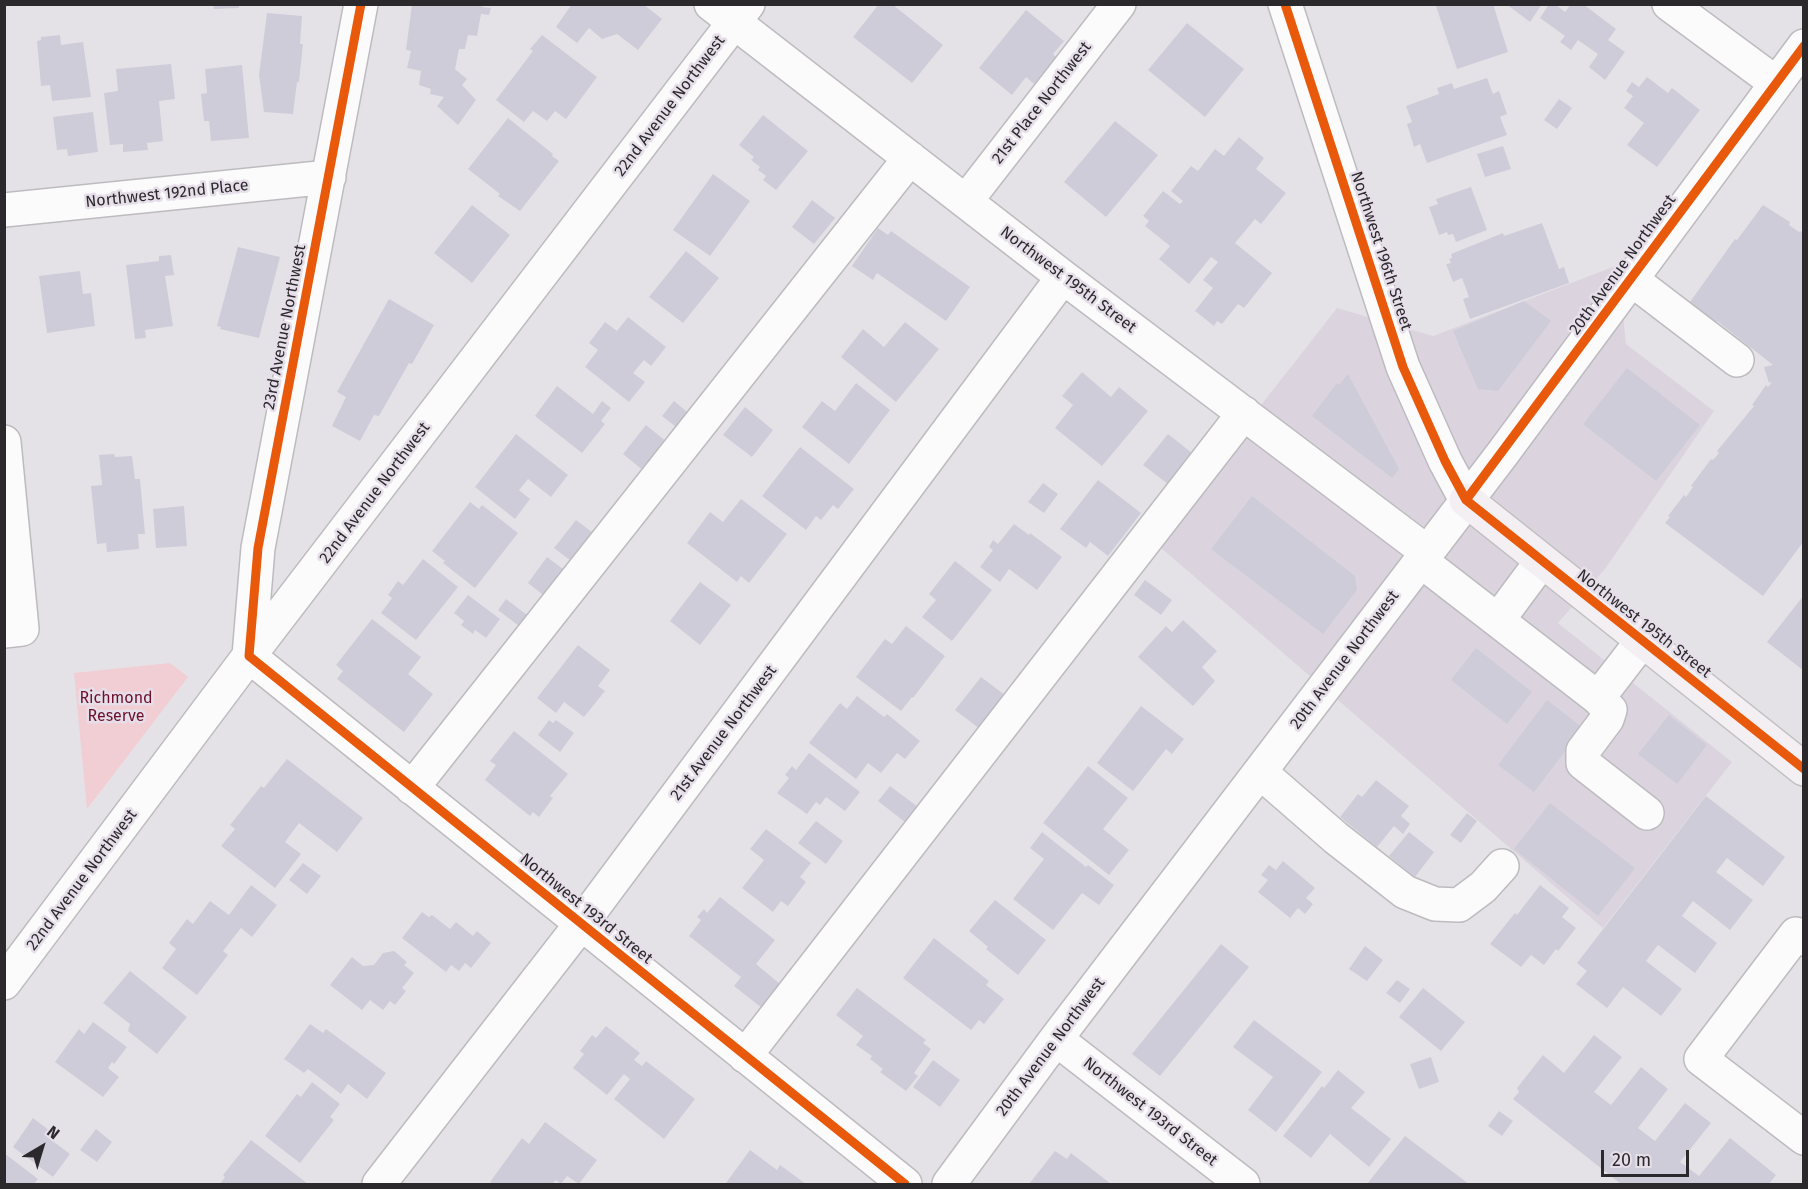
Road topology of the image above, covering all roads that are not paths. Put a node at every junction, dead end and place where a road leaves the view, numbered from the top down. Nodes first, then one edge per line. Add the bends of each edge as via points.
1 (361, 4) edge
2 (1119, 4) edge
3 (1285, 4) edge
4 (1669, 4) edge
5 (731, 10) edge
6 (1803, 46) edge
7 (1776, 83) junction
8 (910, 158) junction
9 (329, 177) junction
10 (966, 201) junction
11 (4, 210) edge
12 (1063, 277) junction
13 (1631, 279) junction
14 (1737, 360) dead end
15 (1244, 413) junction
16 (4, 442) edge
17 (1466, 500) junction
18 (1424, 556) junction
19 (1541, 562) junction
20 (1497, 620) junction
21 (13, 630) edge
22 (1642, 641) junction
23 (249, 656) junction
24 (1598, 698) junction
25 (1803, 769) edge
26 (1260, 772) junction
27 (412, 788) junction
28 (1647, 813) dead end
29 (1502, 866) dead end
30 (580, 924) junction
31 (1803, 939) edge
32 (4, 983) edge
33 (1056, 1039) junction
34 (745, 1056) junction
35 (1803, 1138) edge
36 (379, 1185) edge
37 (905, 1185) edge
38 (949, 1185) edge
39 (1243, 1185) edge

1 - 9 street, 23rd Avenue Northwest
2 - 10 street, 21st Place Northwest
3 - 17 street, Northwest 196th Street via 1403,367
4 - 7 street
5 - 8 street, Northwest 195th Street
5 - 23 street, 22nd Avenue Northwest
6 - 7 street, 20th Avenue Northwest
7 - 13 street, 20th Avenue Northwest
8 - 10 street, Northwest 195th Street
8 - 27 street
9 - 11 street, Northwest 192nd Place
9 - 23 street, 23rd Avenue Northwest via 258,548
10 - 12 street, Northwest 195th Street
12 - 15 street, Northwest 195th Street
12 - 30 street, 21st Avenue Northwest
13 - 14 street
13 - 17 street, 20th Avenue Northwest
15 - 18 street, Northwest 195th Street
15 - 34 street
16 - 21 street
17 - 18 street, 20th Avenue Northwest
17 - 19 main road, Northwest 195th Street
18 - 20 street, Northwest 195th Street
18 - 26 street, 20th Avenue Northwest
19 - 20 street
19 - 22 main road, Northwest 195th Street
20 - 24 street, Northwest 195th Street
22 - 24 street
22 - 25 main road, Northwest 195th Street
23 - 27 street, Northwest 193rd Street
23 - 32 street, 22nd Avenue Northwest
24 - 28 street via 1610,710 1583,751 1583,764
26 - 29 street via 1405,892 1435,904 1459,905
26 - 33 street, 20th Avenue Northwest
27 - 30 street, Northwest 193rd Street
30 - 34 street, Northwest 193rd Street
30 - 36 street, 21st Avenue Northwest
31 - 35 street via 1796,934 1701,1059
33 - 38 street, 20th Avenue Northwest
33 - 39 street, Northwest 193rd Street
34 - 37 street, Northwest 193rd Street

